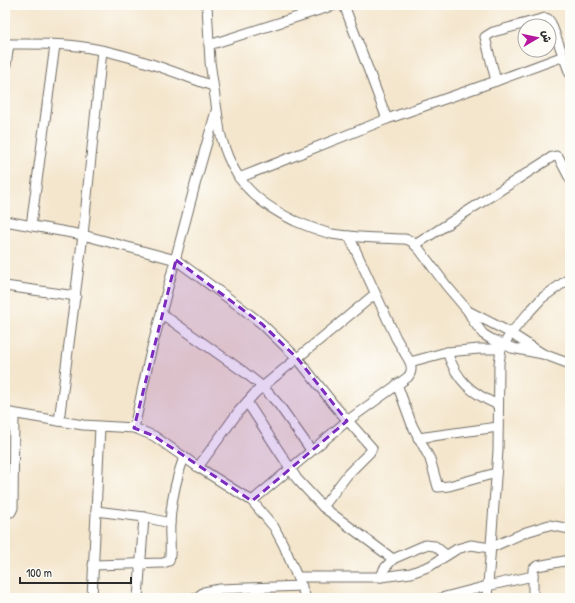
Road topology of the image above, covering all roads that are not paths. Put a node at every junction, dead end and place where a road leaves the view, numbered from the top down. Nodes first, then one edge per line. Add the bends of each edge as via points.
1 (207, 5) edge
2 (335, 5) edge
3 (344, 5) edge
4 (7, 44) edge
5 (55, 45) junction
6 (209, 45) junction
7 (102, 51) junction
8 (564, 56) junction
9 (5, 72) edge
10 (570, 74) edge
11 (496, 81) junction
12 (213, 86) junction
13 (216, 111) junction
14 (387, 120) junction
15 (239, 178) junction
16 (570, 179) edge
17 (5, 221) edge
18 (31, 226) junction
19 (83, 235) junction
20 (349, 236) junction
21 (415, 245) junction
22 (176, 260) junction
23 (570, 278) edge
24 (5, 286) edge
25 (375, 294) junction
26 (76, 296) junction
27 (468, 311) junction
28 (162, 314) junction
29 (511, 333) junction
30 (502, 347) junction
31 (447, 352) junction
32 (543, 354) junction
33 (298, 359) junction
34 (410, 362) junction
35 (570, 364) edge
36 (397, 384) junction
37 (263, 387) junction
38 (247, 402) junction
39 (498, 405) junction
40 (5, 412) edge
41 (14, 414) junction
42 (59, 420) junction
43 (346, 420) junction
44 (100, 427) junction
45 (498, 427) junction
46 (134, 428) junction
47 (418, 438) junction
48 (311, 450) junction
49 (184, 457) junction
50 (198, 467) junction
51 (290, 468) junction
52 (496, 473) junction
53 (252, 501) junction
54 (323, 507) junction
55 (96, 511) junction
56 (5, 513) edge
57 (144, 517) junction
58 (170, 523) junction
59 (570, 529) edge
60 (490, 548) junction
61 (446, 555) junction
62 (393, 559) junction
63 (570, 560) edge
64 (141, 564) junction
65 (93, 565) junction
66 (533, 576) junction
67 (298, 577) junction
68 (381, 577) junction
69 (302, 586) junction
70 (487, 586) junction
71 (92, 598) edge
72 (138, 598) edge
73 (196, 598) edge
74 (306, 598) edge
75 (441, 598) edge
76 (487, 598) edge
77 (533, 598) edge

1 - 6 street
2 - 6 street
3 - 14 street
4 - 5 street
4 - 9 street
5 - 7 street
5 - 18 street
6 - 12 street
7 - 12 street
7 - 19 street
8 - 10 street
8 - 11 street
8 - 11 street via 547,18 493,32 485,38
11 - 14 street
12 - 13 street
13 - 15 street via 223,143
13 - 22 street
14 - 15 street
15 - 20 street via 259,200 286,216 313,228
16 - 21 street via 559,158 552,156
17 - 18 street
18 - 19 street
19 - 22 street
19 - 26 street
20 - 21 street via 405,239
20 - 25 street
21 - 27 street
22 - 28 street
22 - 33 street via 262,324
23 - 29 street via 542,298
24 - 26 street
25 - 33 street
25 - 34 street
26 - 42 street
27 - 29 street
27 - 30 street via 483,334
28 - 37 street
28 - 46 street
29 - 30 street
29 - 32 street
30 - 31 street
30 - 32 street
30 - 39 street
31 - 34 street
31 - 39 street via 455,372 467,387
32 - 35 street
33 - 37 street
33 - 43 street
34 - 36 street via 410,374
36 - 43 street
36 - 47 street
37 - 38 street
37 - 48 street
38 - 50 street
38 - 51 street
39 - 45 street
40 - 41 street
41 - 42 street
41 - 56 street via 13,508
42 - 44 street
43 - 48 street
43 - 54 street via 372,449 348,474
44 - 46 street
44 - 55 street
45 - 47 street
45 - 52 street
46 - 49 street via 154,436
47 - 52 street via 430,459 438,487
48 - 51 street
49 - 50 street
49 - 58 street via 173,493
50 - 53 street
51 - 53 street
51 - 54 street
52 - 60 street
53 - 67 street via 274,527
54 - 62 street
55 - 57 street
55 - 65 street
57 - 58 street
57 - 64 street
58 - 64 street via 169,561
59 - 60 street via 548,525 539,527
60 - 61 street via 472,544
60 - 70 street
61 - 62 street via 439,548 430,545
61 - 68 street via 418,571
62 - 68 street via 387,564
63 - 66 street via 537,566 533,569
64 - 65 street
64 - 72 street
65 - 71 street
66 - 70 street
66 - 77 street
67 - 68 street
67 - 69 street
69 - 73 street via 220,589 204,592
69 - 74 street
70 - 75 street
70 - 76 street

